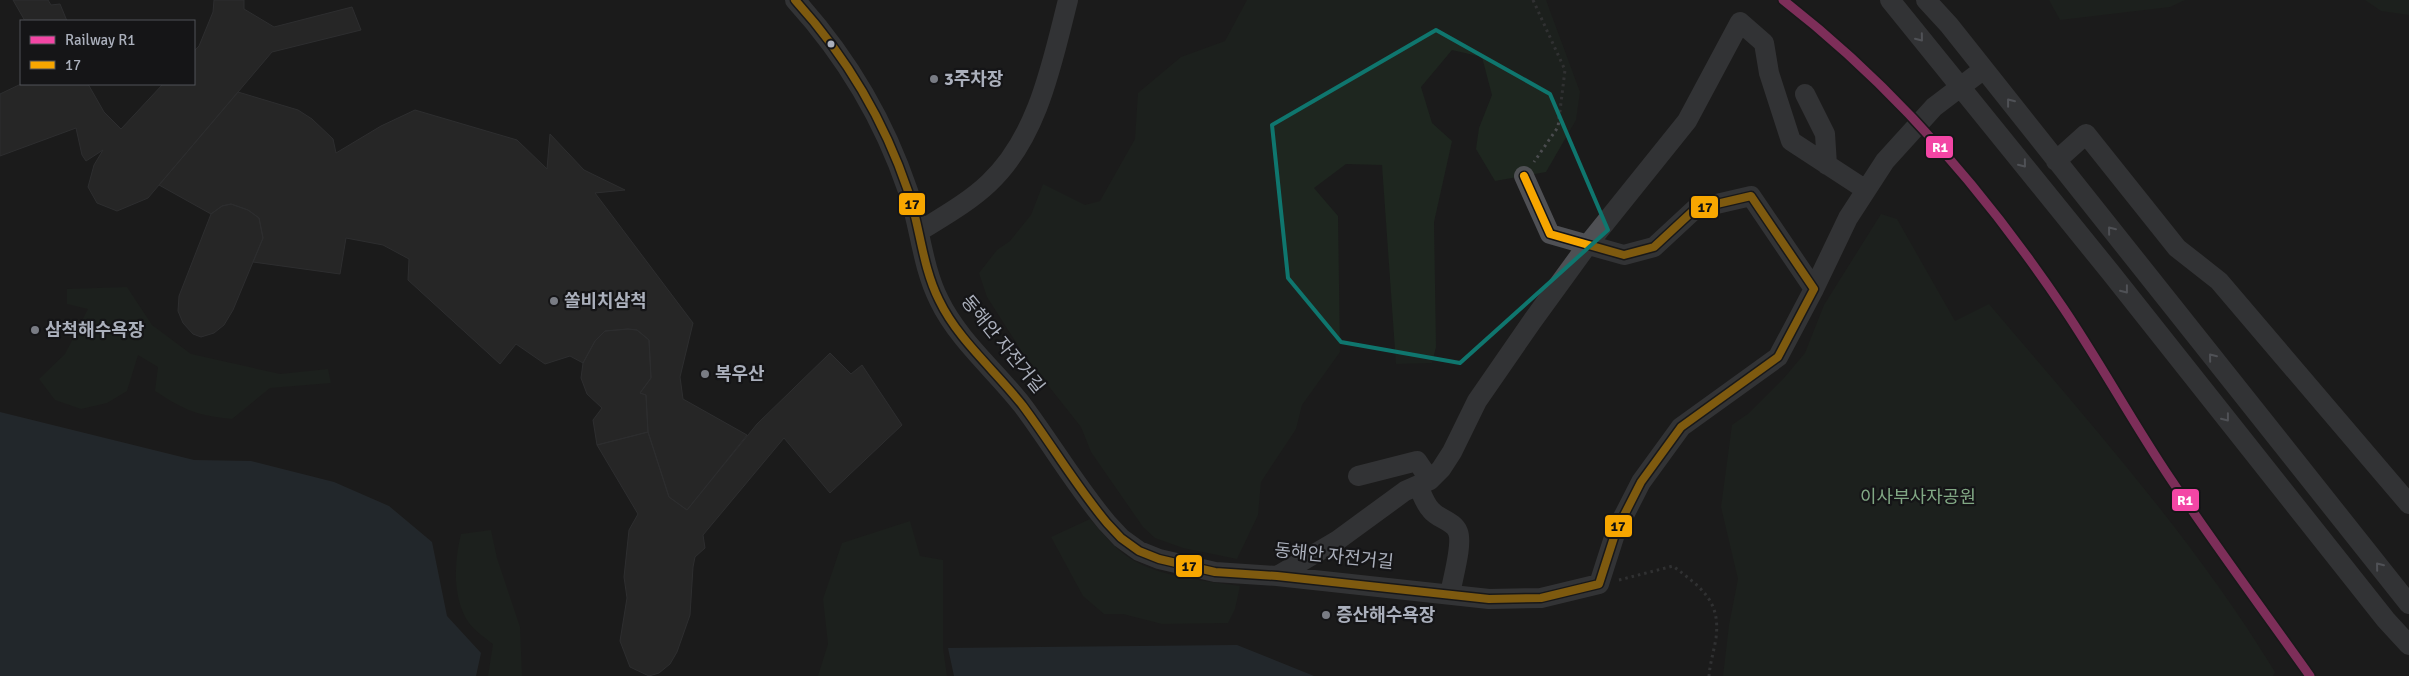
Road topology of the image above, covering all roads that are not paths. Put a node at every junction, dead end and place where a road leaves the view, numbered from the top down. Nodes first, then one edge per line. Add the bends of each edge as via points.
1 (795, 0) edge
2 (1068, 0) edge
3 (1890, 0) edge
4 (1926, 0) edge
5 (1984, 68) junction
6 (1960, 87) junction
7 (1805, 94) dead end
8 (2056, 161) junction
9 (1827, 165) junction
10 (1524, 176) road end
11 (1866, 190) junction
12 (920, 231) junction
13 (1589, 244) junction
14 (1814, 289) junction
15 (1358, 476) dead end
16 (1424, 483) junction
17 (2409, 504) edge
18 (1277, 576) junction
19 (1450, 595) junction
20 (2409, 604) edge
21 (2409, 645) edge

1 - 12 street via 841,56 868,102 896,160
2 - 12 street via 1045,87 1018,145 990,183
3 -> 6 street
4 - 5 street
5 - 6 street
8 -> 5 street
6 - 11 street via 1934,107 1886,161
6 -> 21 street
7 - 9 street via 1826,134
8 - 17 street via 2086,134 2177,248 2219,281
20 -> 8 street
9 - 11 street
9 - 13 street via 1791,141 1769,73 1764,43 1740,22 1687,121
10 - 13 street via 1550,234
11 - 14 street via 1848,218
12 - 18 street via 932,283 949,317 1023,407 1092,505 1121,538 1139,551 1175,563 1215,572
13 - 14 street via 1624,256 1654,247 1695,209 1751,196
13 - 16 street via 1477,401 1441,469
14 - 19 street via 1778,357 1681,427 1641,482 1616,531 1599,584 1541,598 1489,599
15 - 16 street via 1417,461
16 - 18 street via 1405,491 1338,540
16 - 19 street via 1430,510 1458,532
18 - 19 street

